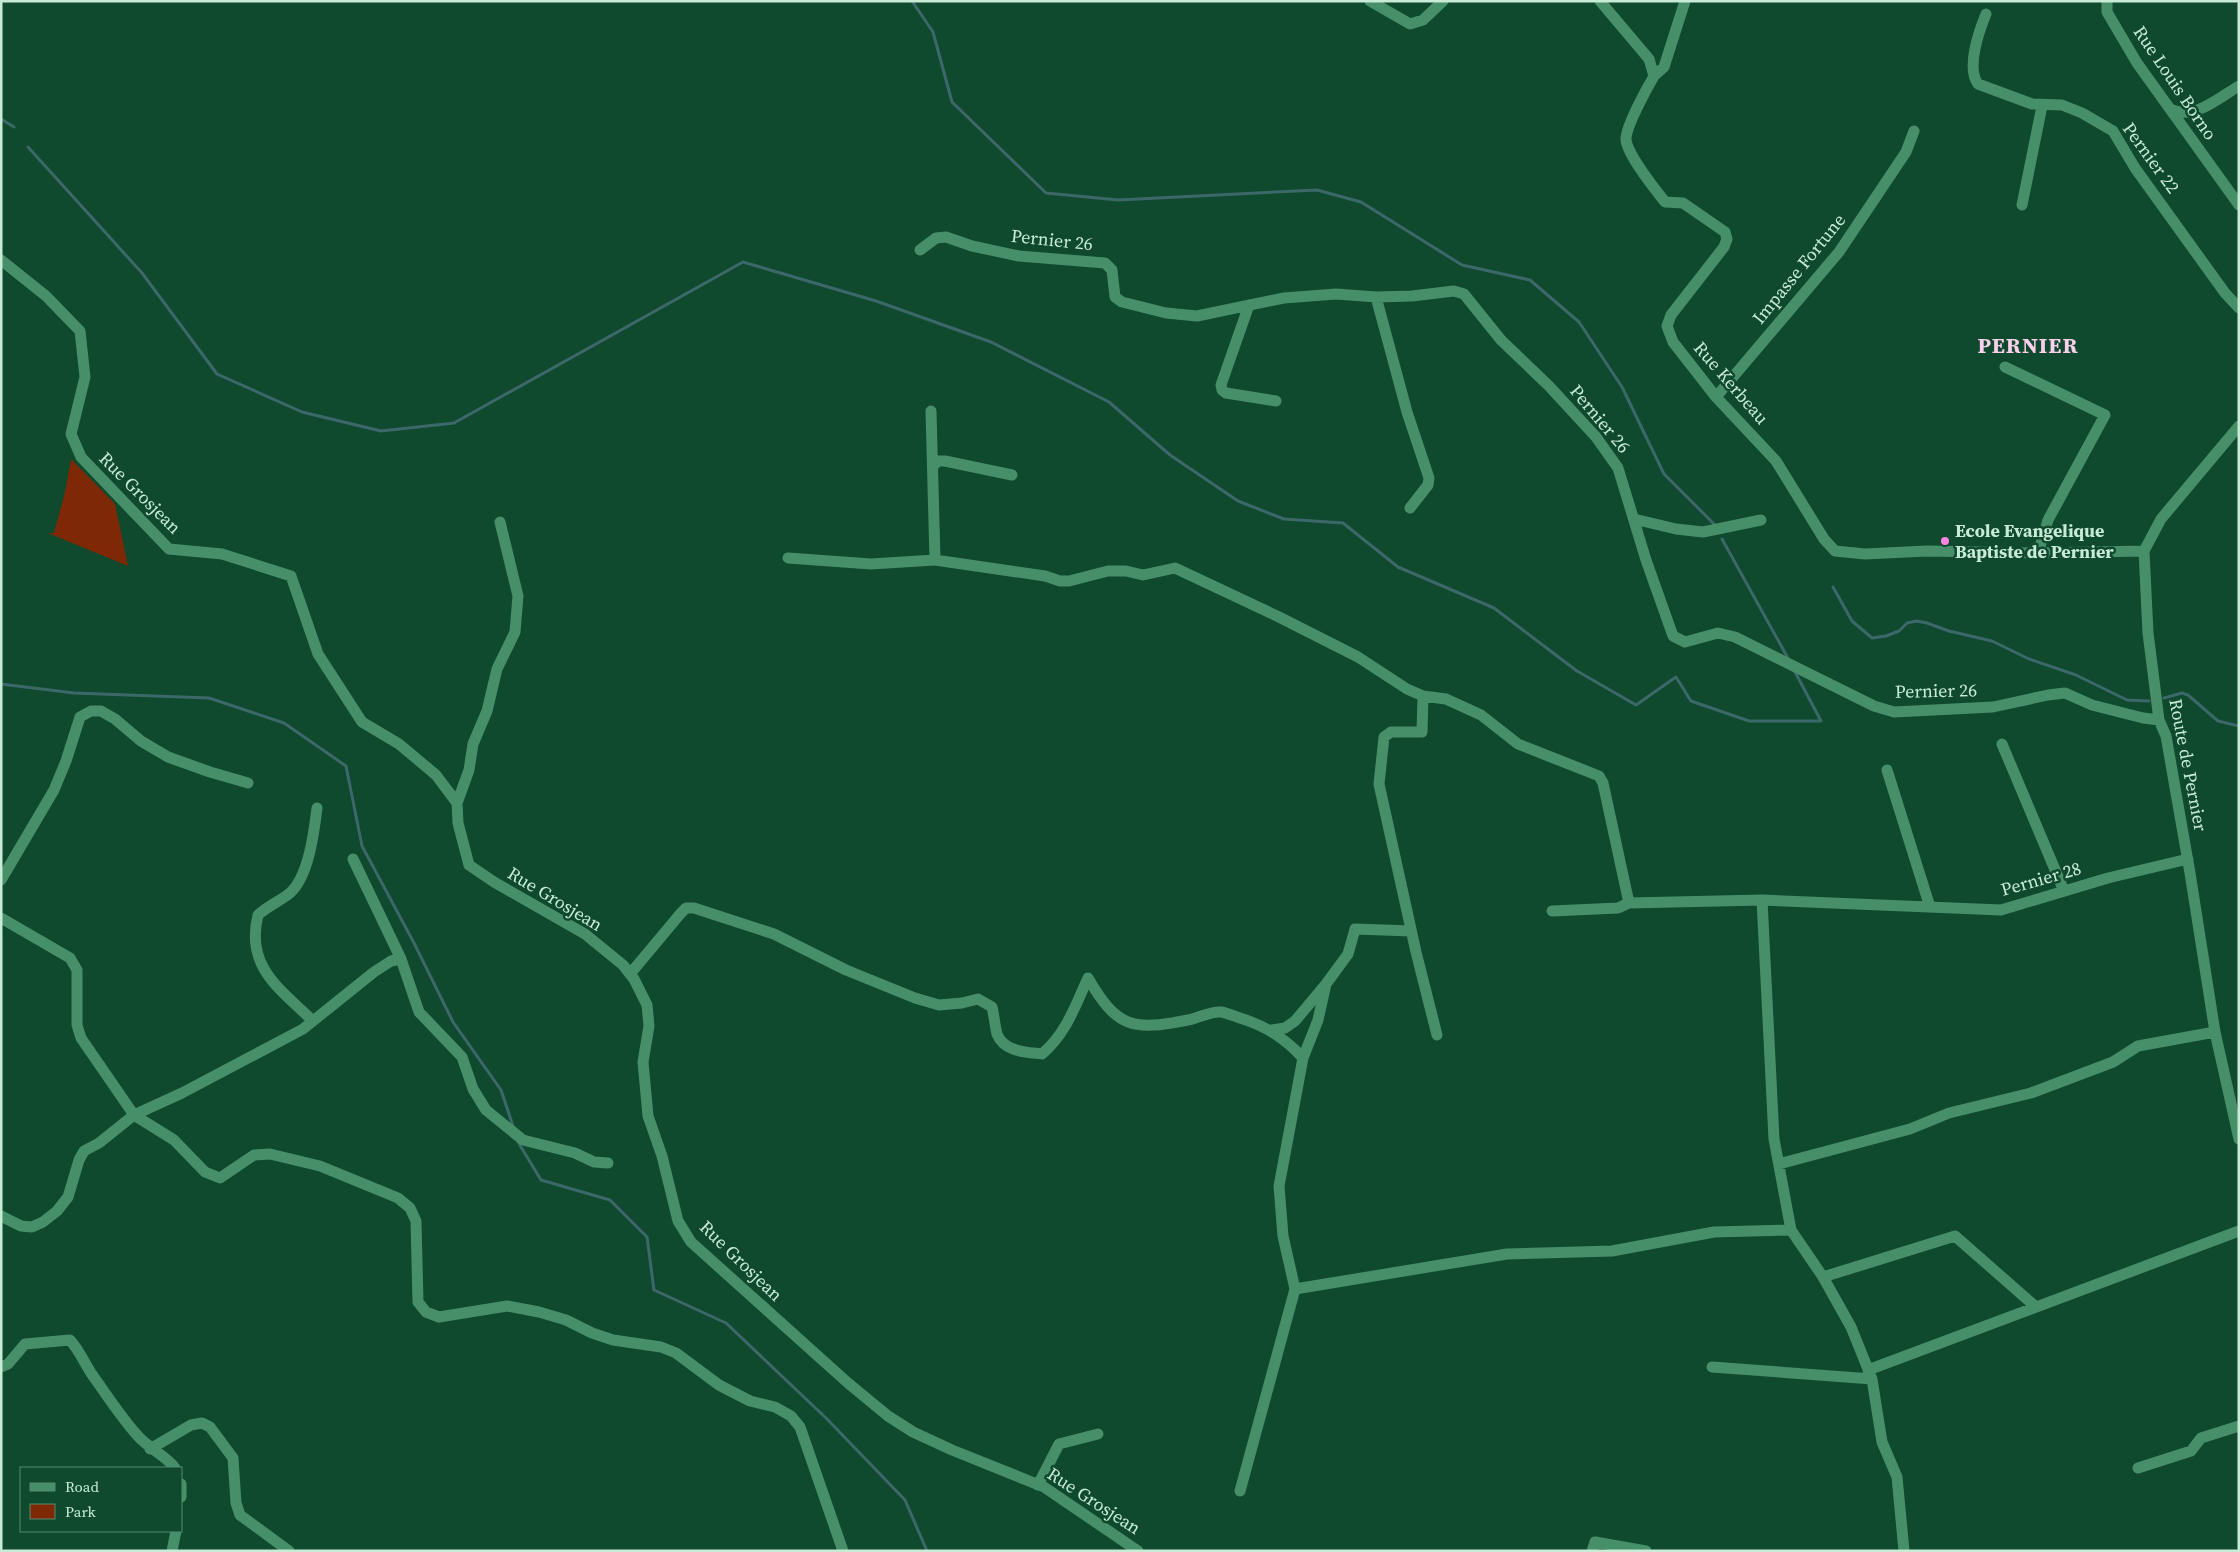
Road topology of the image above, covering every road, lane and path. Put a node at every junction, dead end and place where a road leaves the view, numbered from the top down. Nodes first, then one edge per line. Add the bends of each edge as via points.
1 (1370, 1) edge
2 (1443, 1) edge
3 (1600, 1) edge
4 (1685, 1) edge
5 (2107, 1) edge
6 (1986, 14) dead end
7 (1654, 76) junction
8 (2239, 86) edge
9 (2042, 106) junction
10 (2170, 109) junction
11 (1914, 131) dead end
12 (2022, 205) dead end
13 (2239, 205) edge
14 (920, 250) dead end
15 (1, 260) edge
16 (1376, 297) junction
17 (1249, 305) junction
18 (2239, 308) edge
19 (2006, 367) dead end
20 (1716, 397) junction
21 (1276, 401) dead end
22 (931, 411) dead end
23 (2239, 426) edge
24 (932, 466) junction
25 (1012, 475) dead end
26 (1410, 508) dead end
27 (1634, 519) junction
28 (1760, 520) dead end
29 (500, 522) dead end
30 (2144, 551) junction
31 (2038, 553) junction
32 (788, 558) dead end
33 (935, 560) junction
34 (1423, 696) junction
35 (2159, 720) junction
36 (2002, 744) dead end
37 (1887, 770) dead end
38 (248, 782) dead end
39 (457, 803) junction
40 (317, 808) dead end
41 (353, 859) dead end
42 (2188, 859) junction
43 (1, 880) edge
44 (2064, 891) junction
45 (1762, 900) junction
46 (1629, 903) junction
47 (1930, 907) junction
48 (1552, 911) dead end
49 (1, 918) edge
50 (1411, 931) junction
51 (401, 959) junction
52 (630, 974) junction
53 (1326, 984) junction
54 (313, 1021) junction
55 (1272, 1030) junction
56 (2215, 1032) junction
57 (1437, 1035) dead end
58 (1303, 1058) junction
59 (2236, 1114) edge
60 (134, 1115) junction
61 (2239, 1139) edge
62 (608, 1163) dead end
63 (1779, 1164) junction
64 (1, 1216) edge
65 (1791, 1230) junction
66 (2239, 1231) edge
67 (1823, 1277) junction
68 (1295, 1288) junction
69 (2036, 1307) junction
70 (1, 1367) edge
71 (1712, 1367) dead end
72 (1870, 1375) junction
73 (2239, 1426) edge
74 (1098, 1434) dead end
75 (150, 1449) junction
76 (174, 1467) edge
77 (2138, 1468) dead end
78 (1038, 1485) junction
79 (1240, 1491) dead end
80 (176, 1532) edge
81 (172, 1551) edge
82 (289, 1551) edge
83 (843, 1551) edge
84 (1138, 1551) edge
85 (1592, 1551) edge
86 (1646, 1551) edge
87 (1904, 1551) edge

1 - 2 street via 1410,24 1423,20
3 - 7 street via 1649,59
4 - 7 street via 1664,67
5 - 10 street, Rue Louis Borno via 2107,12
6 - 9 street, Pernier 22 via 1974,56 1975,80 1982,87
7 - 20 street, Rue Kerbeau via 1628,130 1626,140 1632,154 1665,202 1683,203 1725,232 1728,238 1671,315 1667,326 1673,342
8 - 10 street via 2190,113
9 - 12 street
9 - 18 street, Pernier 22 via 2062,105 2113,132 2135,168
10 - 13 street, Rue Louis Borno
11 - 20 street, Impasse Fortune via 1906,152 1839,252
14 - 17 street, Pernier 26 via 936,238 946,237 1019,256 1105,263 1112,270 1115,297 1122,302 1166,313 1197,316
15 - 39 street, Rue Grosjean via 46,296 80,331 85,377 71,434 81,457 168,549 222,554 291,576 318,654 362,722 399,744 436,775
16 - 17 street, Pernier 26 via 1336,294 1284,298
16 - 26 street via 1407,412 1429,478 1428,485
16 - 27 street, Pernier 26 via 1454,291 1464,294 1502,340 1596,437 1618,468
17 - 21 street via 1222,390
19 - 31 street via 2105,416 2048,520
20 - 31 street, Rue Kerbeau via 1776,461 1824,539 1836,551 1864,554 1927,550
22 - 24 street
23 - 30 street via 2161,519
24 - 25 street via 938,461 945,461
24 - 33 street
27 - 28 street via 1703,532
27 - 35 street, Pernier 26 via 1673,636 1685,642 1718,633 1735,637 1874,706 1894,712 1993,707 2065,693 2092,705
29 - 39 street via 518,596 515,632 496,669 487,711 473,744 469,770
30 - 31 street, Rue Kerbeau
30 - 35 street, Route de Pernier via 2148,633
32 - 33 street via 871,564
33 - 34 street via 1060,581 1108,571 1143,575 1175,568 1358,657
34 - 46 street via 1455,703 1481,715 1518,744 1599,776
34 - 50 street via 1422,732 1391,732 1384,737 1379,784
35 - 42 street, Route de Pernier via 2166,736
36 - 44 street
37 - 47 street
38 - 43 street via 168,757 141,741 115,719 101,711 91,711 80,717 54,790
39 - 52 street, Rue Grosjean via 458,823 469,865 585,934
40 - 54 street via 311,850 297,884 291,892 258,915 256,926 256,954 262,968
41 - 51 street
42 - 44 street, Pernier 28
42 - 56 street, Route de Pernier
44 - 47 street, Pernier 28 via 2001,910
45 - 46 street, Pernier 28
45 - 47 street, Pernier 28
45 - 63 street via 1774,1139
46 - 48 street, Pernier 28 via 1618,908
49 - 60 street via 70,958 77,970 77,1025 81,1038
50 - 53 street via 1355,930 1348,954
50 - 57 street
51 - 54 street via 391,961 374,972
51 - 62 street via 419,1012 462,1057 473,1089 486,1110 522,1140 575,1153 594,1162
52 - 55 street via 681,913 686,908 694,908 774,934 846,970 915,998 939,1005 978,1000 986,1002 992,1007 998,1035 1017,1051 1042,1054 1055,1041 1068,1024 1088,978 1101,1002 1120,1020 1137,1026 1220,1012
52 - 78 street, Rue Grosjean via 648,1005 649,1026 643,1062 648,1116 678,1221 691,1242 888,1416 952,1450
53 - 55 street via 1294,1021 1285,1028
53 - 58 street via 1318,1020
54 - 60 street via 182,1093
55 - 58 street
56 - 59 street, Route de Pernier
56 - 63 street via 2138,1046 2113,1062 2031,1093 1949,1113 1910,1129
58 - 68 street via 1279,1186 1283,1236
59 - 61 street, Route de Pernier
60 - 64 street via 84,1151 68,1197 43,1222 32,1227 21,1226
60 - 83 street via 160,1129 205,1172 220,1178 254,1155 270,1154 320,1166 398,1198 410,1208 416,1221 418,1302 426,1312 439,1317 507,1306 539,1312 566,1320 592,1334 661,1347 676,1353 719,1385 790,1416 800,1427
63 - 65 street
65 - 67 street
65 - 68 street via 1714,1232 1612,1251 1507,1254
66 - 69 street
67 - 69 street via 1955,1236
67 - 72 street via 1851,1327
68 - 79 street
69 - 72 street
70 - 75 street via 8,1364 25,1344 70,1340 113,1404
71 - 72 street
72 - 87 street via 1882,1442 1898,1477
73 - 77 street via 2201,1438 2191,1451
74 - 78 street via 1059,1444
75 - 76 street
75 - 82 street via 191,1425 202,1423 210,1427 233,1458 236,1503 240,1515
78 - 84 street, Rue Grosjean
80 - 81 street
85 - 86 street via 1595,1542

